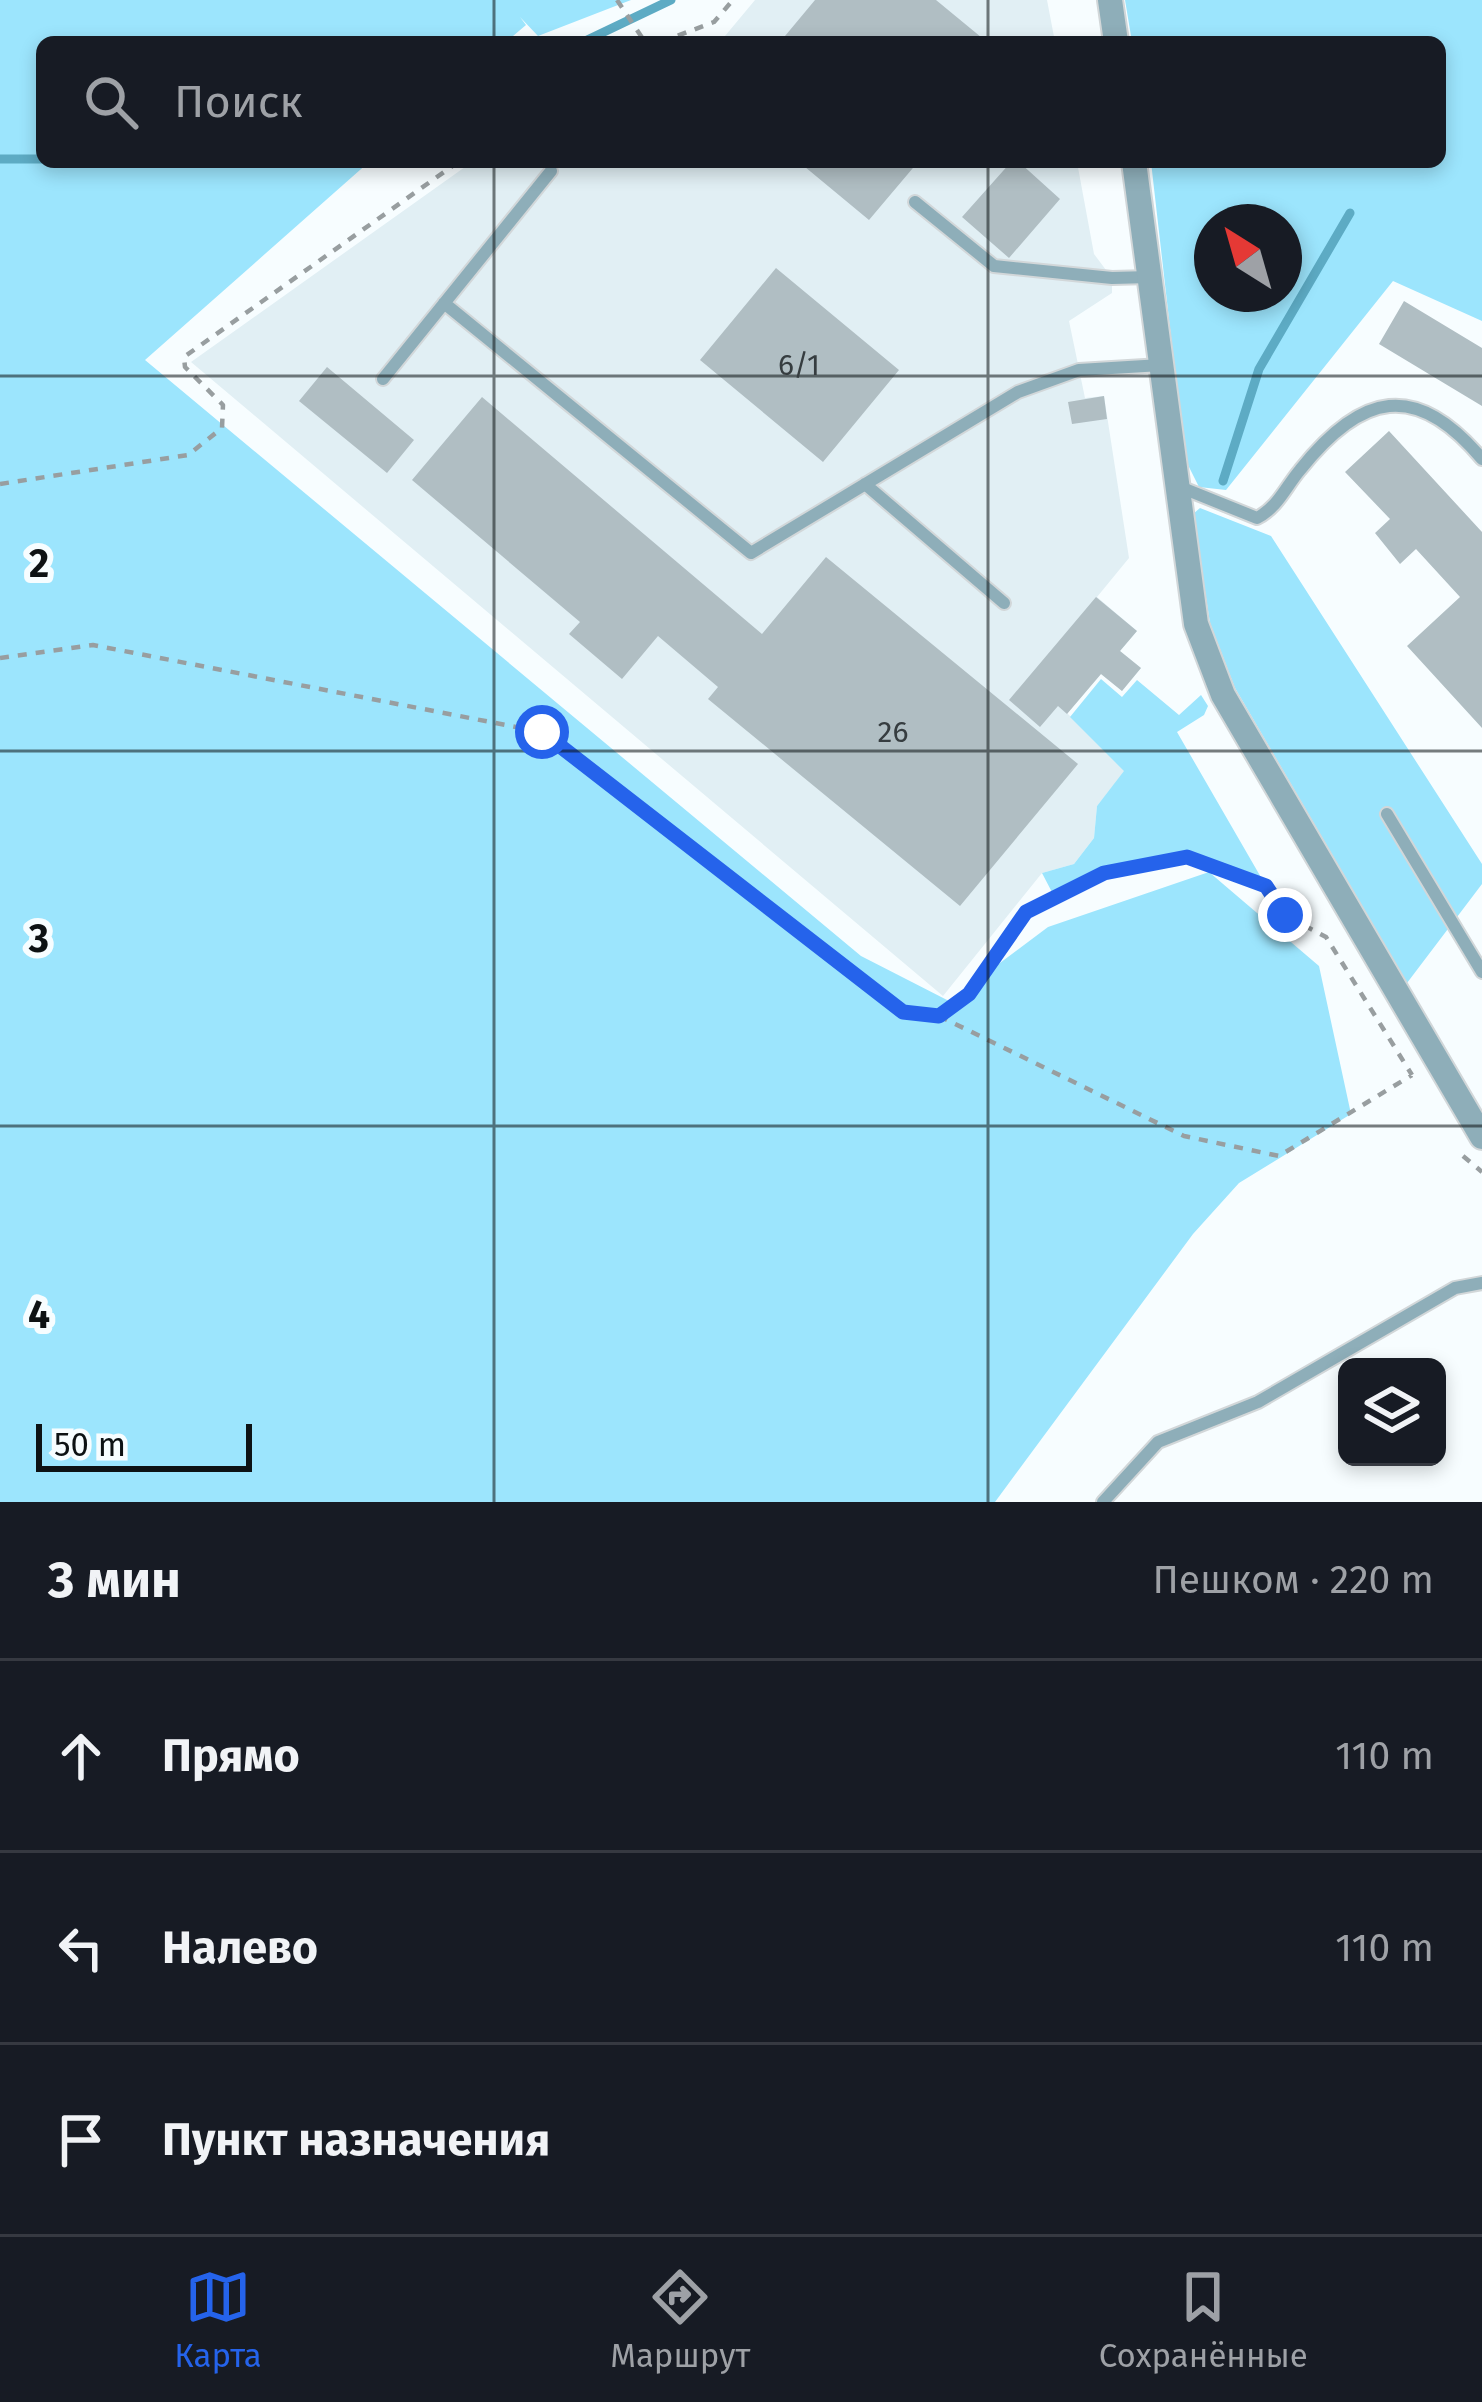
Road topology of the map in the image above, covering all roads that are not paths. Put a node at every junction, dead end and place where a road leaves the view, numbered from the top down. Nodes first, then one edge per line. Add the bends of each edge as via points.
1 (1110, 0) edge
2 (1115, 36) edge
3 (1135, 168) edge
4 (551, 171) dead end
5 (915, 202) dead end
6 (1151, 277) junction
7 (444, 303) junction
8 (1162, 365) junction
9 (383, 379) dead end
10 (1482, 459) edge
11 (865, 484) junction
12 (1175, 485) junction
13 (1004, 603) dead end
14 (1387, 814) dead end
15 (1482, 972) edge
16 (1482, 1137) edge
17 (1482, 1282) edge
18 (1103, 1502) edge

1 - 2 street
3 - 6 street
4 - 7 lane
5 - 6 lane via 994,266
6 - 8 street
7 - 9 lane
7 - 11 lane via 751,553
8 - 11 lane via 1079,370 1018,392
8 - 12 street
10 - 12 lane via 1456,428 1400,402 1370,406 1257,518
11 - 13 lane
12 - 16 street via 1196,624 1222,695
14 - 15 lane
17 - 18 lane via 1455,1288 1258,1402 1158,1442

